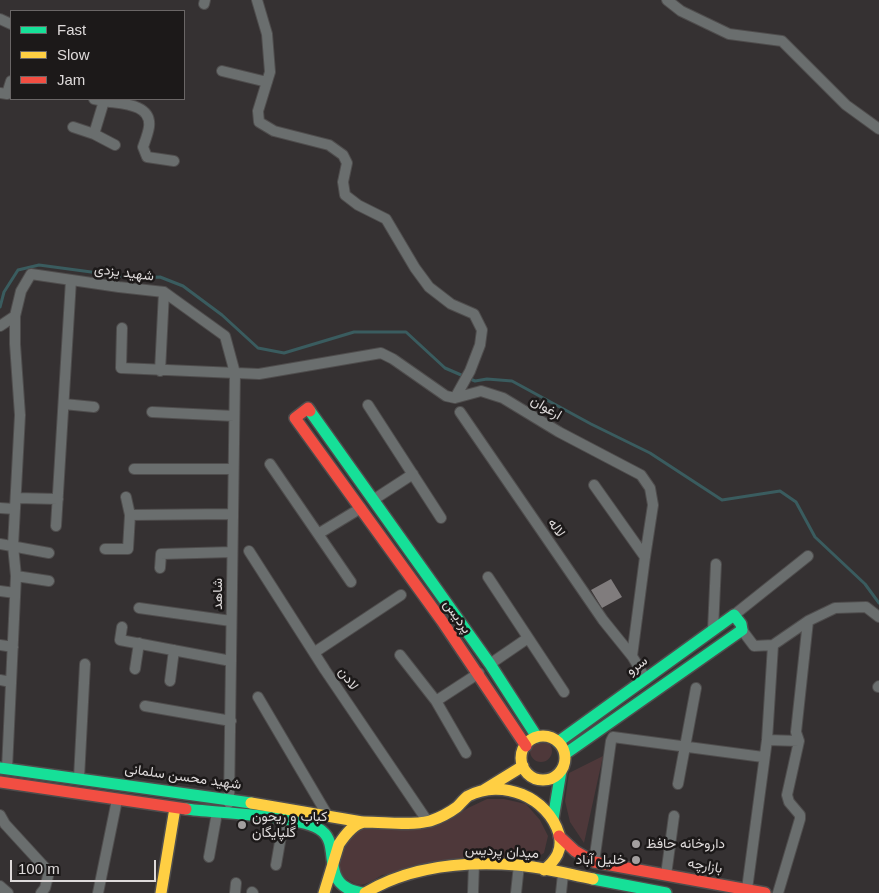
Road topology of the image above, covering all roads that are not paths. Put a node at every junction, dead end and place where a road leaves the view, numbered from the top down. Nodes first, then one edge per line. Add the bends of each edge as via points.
1 (256, 0) edge
2 (667, 0) edge
3 (222, 71) dead end
4 (267, 82) junction
5 (10, 84) edge
6 (0, 93) edge
7 (100, 100) edge
8 (142, 103) edge
9 (73, 127) dead end
10 (879, 129) edge
11 (94, 134) junction
12 (115, 145) dead end
13 (174, 161) dead end
14 (71, 280) junction
15 (164, 292) junction
16 (15, 316) junction
17 (0, 326) edge
18 (122, 328) dead end
19 (160, 371) junction
20 (235, 373) junction
21 (455, 398) junction
22 (64, 404) junction
23 (368, 405) dead end
24 (94, 407) dead end
25 (152, 412) dead end
26 (460, 412) dead end
27 (234, 416) junction
28 (270, 464) dead end
29 (134, 469) dead end
30 (233, 469) junction
31 (413, 474) junction
32 (594, 485) dead end
33 (126, 497) dead end
34 (16, 498) junction
35 (58, 499) junction
36 (374, 500) junction
37 (0, 508) edge
38 (362, 508) junction
39 (15, 509) junction
40 (232, 514) junction
41 (130, 515) junction
42 (441, 518) dead end
43 (56, 526) dead end
44 (318, 534) junction
45 (0, 544) edge
46 (13, 546) junction
47 (105, 549) dead end
48 (249, 551) dead end
49 (232, 552) junction
50 (49, 553) dead end
51 (808, 556) dead end
52 (644, 557) junction
53 (716, 564) dead end
54 (160, 568) dead end
55 (16, 576) junction
56 (488, 577) dead end
57 (49, 581) dead end
58 (351, 582) dead end
59 (0, 592) edge
60 (15, 594) junction
61 (401, 595) dead end
62 (139, 608) dead end
63 (734, 615) junction
64 (879, 617) edge
65 (231, 621) junction
66 (808, 621) junction
67 (122, 627) dead end
68 (713, 630) junction
69 (742, 630) junction
70 (528, 638) junction
71 (139, 643) junction
72 (773, 644) junction
73 (0, 645) edge
74 (12, 647) junction
75 (174, 650) junction
76 (315, 652) junction
77 (682, 652) junction
78 (400, 655) dead end
79 (632, 656) junction
80 (231, 660) junction
81 (85, 664) dead end
82 (490, 664) junction
83 (690, 665) junction
84 (135, 669) dead end
85 (479, 673) junction
86 (646, 678) junction
87 (5, 681) edge
88 (170, 681) dead end
89 (696, 688) dead end
90 (564, 692) dead end
91 (258, 697) dead end
92 (436, 701) junction
93 (145, 706) dead end
94 (231, 721) junction
95 (537, 737) junction
96 (767, 740) junction
97 (558, 742) junction
98 (799, 742) junction
99 (526, 746) junction
100 (686, 746) junction
101 (466, 753) dead end
102 (565, 754) junction
103 (763, 757) junction
104 (523, 766) junction
105 (4, 768) edge
106 (561, 770) junction
107 (80, 778) junction
108 (0, 782) edge
109 (678, 784) dead end
110 (482, 791) junction
111 (229, 798) junction
112 (117, 800) junction
113 (175, 808) junction
114 (217, 813) junction
115 (229, 814) junction
116 (0, 815) edge
117 (328, 816) junction
118 (674, 816) dead end
119 (284, 819) junction
120 (554, 819) junction
121 (362, 822) junction
122 (428, 822) junction
123 (559, 836) junction
124 (209, 857) dead end
125 (594, 862) junction
126 (474, 863) junction
127 (276, 865) dead end
128 (332, 865) junction
129 (518, 865) junction
130 (544, 870) junction
131 (563, 874) junction
132 (666, 874) junction
133 (603, 880) junction
134 (0, 886) edge
135 (747, 889) junction
136 (8, 893) edge
137 (41, 893) edge
138 (98, 893) edge
139 (161, 893) edge
140 (324, 893) edge
141 (364, 893) edge
142 (473, 893) edge
143 (516, 893) edge
144 (561, 893) edge
145 (602, 893) edge
146 (666, 893) edge
147 (765, 893) edge
148 (778, 893) edge

1 - 4 street via 267,34 270,72
2 - 10 street via 681,11 729,34 782,41 846,106
3 - 4 street
4 - 21 street via 258,111 259,122 274,132 329,145 343,155 347,163 342,182 345,195 386,218 429,287 451,304 474,314 482,330 480,344
5 - 6 street via 7,94
7 - 8 street
7 - 11 street
8 - 13 street via 150,126 143,146 147,157
9 - 11 street
11 - 12 street
14 - 15 street, شهید یزدی
14 - 16 street, شهید یزدی via 31,274 21,291
14 - 22 street
15 - 19 street
15 - 20 street, شهید یزدی via 225,336
16 - 17 street
16 - 34 street via 20,415
18 - 19 street via 121,368
19 - 20 street
20 - 21 street via 259,374 381,353 446,396
20 - 27 street, شاهد
21 - 52 street, ارغوان via 481,391 503,398 641,476 650,488 653,505
22 - 24 street
22 - 35 street
23 - 31 street
25 - 27 street
26 - 79 street, لاله via 603,620
27 - 30 street, شاهد
28 - 44 street
29 - 30 street
30 - 40 street, شاهد
31 - 36 street
31 - 42 street
32 - 52 street
33 - 41 street
34 - 35 street
34 - 39 street
35 - 43 street
36 - 38 street
36 - 38 street, پردیس via 308,408 295,418
36 - 82 street, پردیس
37 - 39 street
38 - 44 street
38 - 85 street, پردیس
39 - 46 street
40 - 41 street
40 - 49 street, شاهد
41 - 47 street via 128,549
44 - 58 street
45 - 46 street
46 - 50 street
46 - 55 street
48 - 76 street, لادن
49 - 54 street via 161,554
49 - 65 street, شاهد
51 - 63 street
52 - 79 street, ارغوان
53 - 68 street
55 - 57 street
55 - 60 street
56 - 70 street
59 - 60 street
60 - 74 street
61 - 76 street
62 - 65 street
63 - 68 street, سرو
63 - 69 street
64 - 66 street via 866,607 834,608
65 - 80 street, شاهد
66 - 72 street
66 - 98 street via 796,732
67 - 71 street via 120,640
68 - 77 street, سرو
69 - 72 street via 754,646
69 - 83 street
70 - 82 street
70 - 90 street
71 - 75 street
71 - 84 street
72 - 96 street
73 - 74 street
74 - 87 street
75 - 80 street
75 - 88 street
76 - 122 street, لادن
77 - 83 street
77 - 86 street, سرو
78 - 92 street
79 - 86 street
80 - 94 street, شاهد
81 - 107 street
82 - 85 street
82 - 95 street, پردیس
83 - 102 street
85 - 92 street
85 - 99 street, پردیس
86 - 97 street, سرو
87 - 105 street
89 - 100 street
91 - 117 street
92 - 101 street
93 - 94 street
94 - 111 street, شاهد
95 - 97 street
95 - 99 street
96 - 98 street
96 - 103 street
97 - 102 street
98 - 148 street via 787,796 800,819
99 - 104 street via 522,752
100 - 103 street
100 - 109 street
100 - 125 street via 614,737
102 - 106 street
103 - 135 street
104 - 106 street via 539,780 553,778
104 - 110 street
105 - 107 street, شهید محسن سلمانی
106 - 120 street
107 - 111 street, شهید محسن سلمانی
108 - 112 street
110 - 120 street via 519,793 544,808
110 - 122 street
111 - 115 street, شاهد
111 - 117 street, شهید محسن سلمانی
112 - 113 street
112 - 138 street
113 - 114 street
113 - 139 street
114 - 115 street
114 - 124 street
115 - 119 street
116 - 137 street via 48,872
117 - 121 street, شهید محسن سلمانی
118 - 132 street
119 - 127 street
119 - 128 street via 324,832 330,842
120 - 123 street, میدان پردیس
121 - 122 street
121 - 128 street via 342,837
123 - 125 street, بازارچه via 583,857
123 - 130 street, میدان پردیس via 560,853
125 - 132 street, بازارچه
126 - 129 street, میدان پردیس
126 - 141 street, میدان پردیس via 397,877
126 - 142 street
128 - 140 street
128 - 141 street, میدان پردیس via 336,879 345,887
129 - 130 street, میدان پردیس
129 - 143 street
130 - 131 street
131 - 133 street
131 - 144 street
132 - 135 street, بازارچه
133 - 145 street
133 - 146 street
134 - 136 street
135 - 147 street, بازارچه

